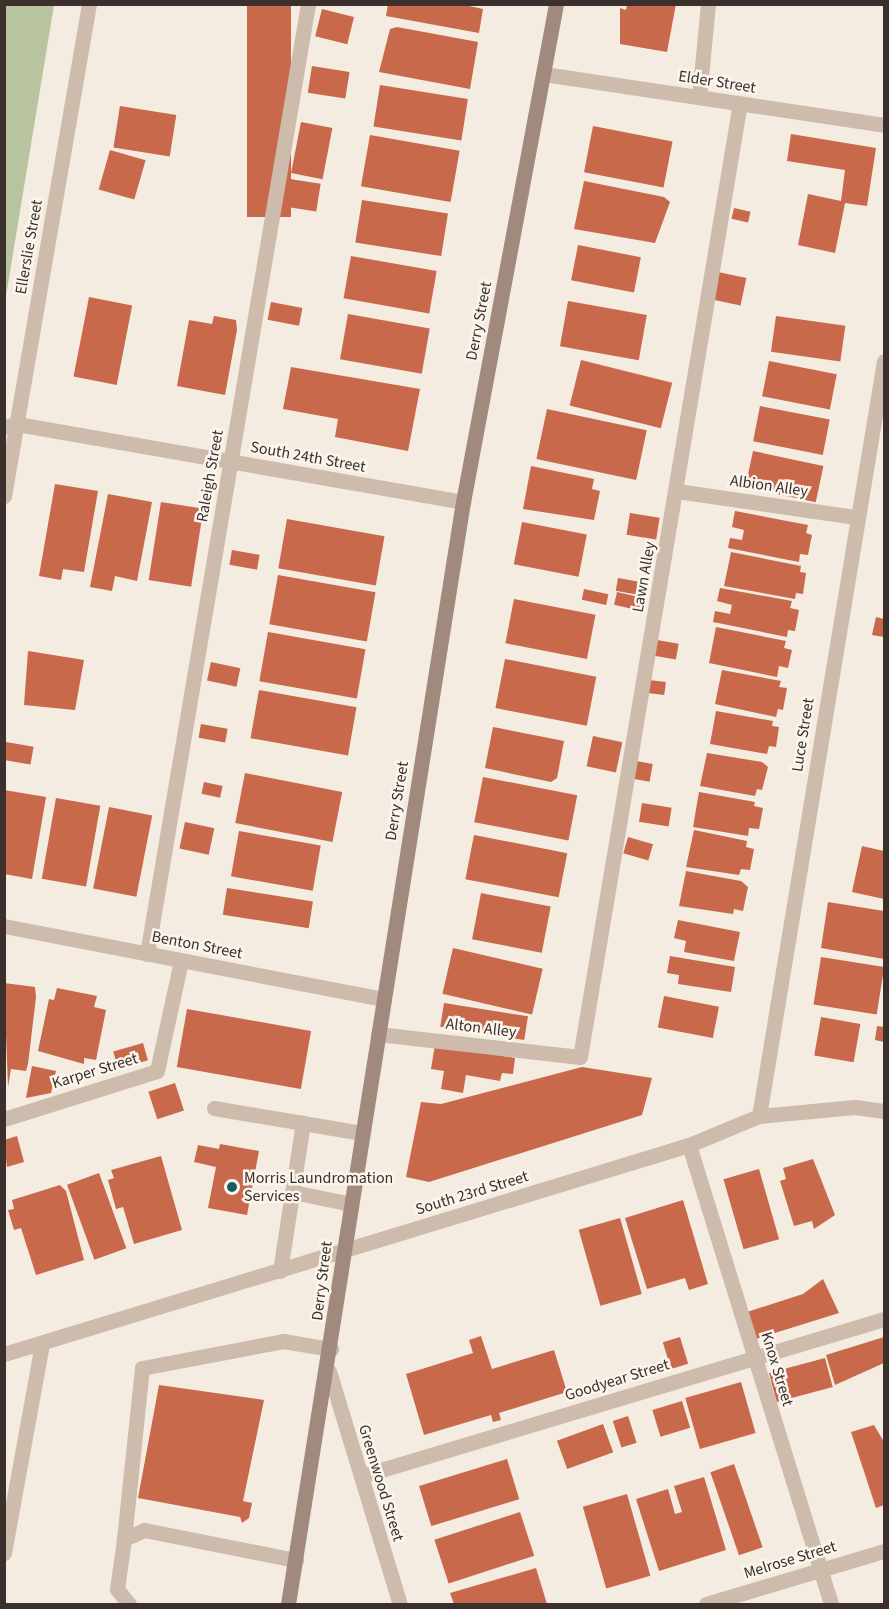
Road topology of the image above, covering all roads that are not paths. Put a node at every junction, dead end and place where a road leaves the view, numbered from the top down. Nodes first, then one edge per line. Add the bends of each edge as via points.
1 (89, 4) edge
2 (308, 4) edge
3 (556, 4) edge
4 (708, 4) edge
5 (544, 74) junction
6 (699, 97) junction
7 (740, 104) junction
8 (885, 125) edge
9 (885, 361) edge
10 (11, 426) edge
11 (231, 462) junction
12 (677, 491) junction
13 (4, 496) edge
14 (464, 502) junction
15 (856, 517) junction
16 (4, 926) edge
17 (147, 954) junction
18 (181, 961) junction
19 (384, 999) junction
20 (378, 1034) junction
21 (580, 1057) joint
22 (214, 1108) dead end
23 (885, 1111) edge
24 (759, 1116) junction
25 (4, 1119) edge
26 (303, 1123) junction
27 (362, 1133) junction
28 (689, 1144) junction
29 (293, 1192) junction
30 (351, 1204) junction
31 (343, 1252) junction
32 (280, 1271) junction
33 (885, 1319) edge
34 (42, 1343) junction
35 (332, 1349) junction
36 (4, 1354) edge
37 (755, 1358) junction
38 (329, 1371) junction
39 (361, 1476) junction
40 (124, 1539) junction
41 (885, 1551) edge
42 (4, 1553) edge
43 (296, 1560) junction
44 (819, 1570) junction
45 (129, 1605) edge
46 (288, 1605) edge
47 (400, 1605) edge
48 (706, 1605) edge
49 (831, 1605) edge

1 - 10 street, Ellerslie Street
2 - 11 street, Raleigh Street
3 - 5 main road, Derry Street
4 - 6 street
5 - 6 street, Elder Street
5 - 14 main road, Derry Street
6 - 7 street, Elder Street
7 - 8 street, Elder Street
7 - 12 street, Lawn Alley
9 - 15 street, Luce Street
10 - 11 street, South 24th Street
10 - 13 street, Ellerslie Street
11 - 14 street, South 24th Street
11 - 17 street, Raleigh Street
12 - 15 street, Albion Alley
12 - 21 street, Lawn Alley
14 - 19 main road, Derry Street
15 - 24 street, Luce Street
16 - 17 street, Benton Street
17 - 18 street, Benton Street
18 - 19 street, Benton Street
18 - 25 street, Karper Street via 157,1071
19 - 20 main road, Derry Street
20 - 21 street, Alton Alley
20 - 27 main road, Derry Street
22 - 26 street
23 - 24 street, South 23rd Street via 855,1107
24 - 28 street, South 23rd Street
26 - 27 street
26 - 29 street
27 - 30 main road, Derry Street
28 - 31 street, South 23rd Street
28 - 37 street, Knox Street
29 - 30 street
29 - 32 street
30 - 31 main road, Derry Street
31 - 32 street, South 23rd Street
31 - 35 main road, Derry Street
32 - 34 street, South 23rd Street
33 - 37 street, Goodyear Street
34 - 36 street, South 23rd Street
34 - 42 street
35 - 38 main road, Derry Street
35 - 40 street via 283,1341 142,1368
37 - 39 street, Goodyear Street
37 - 44 street, Knox Street
38 - 39 street, Greenwood Street
38 - 43 main road, Derry Street
39 - 47 street, Greenwood Street
40 - 43 street via 144,1530
40 - 45 street via 117,1589
41 - 44 street, Melrose Street
43 - 46 main road, Derry Street
44 - 48 street, Melrose Street
44 - 49 street, Knox Street

